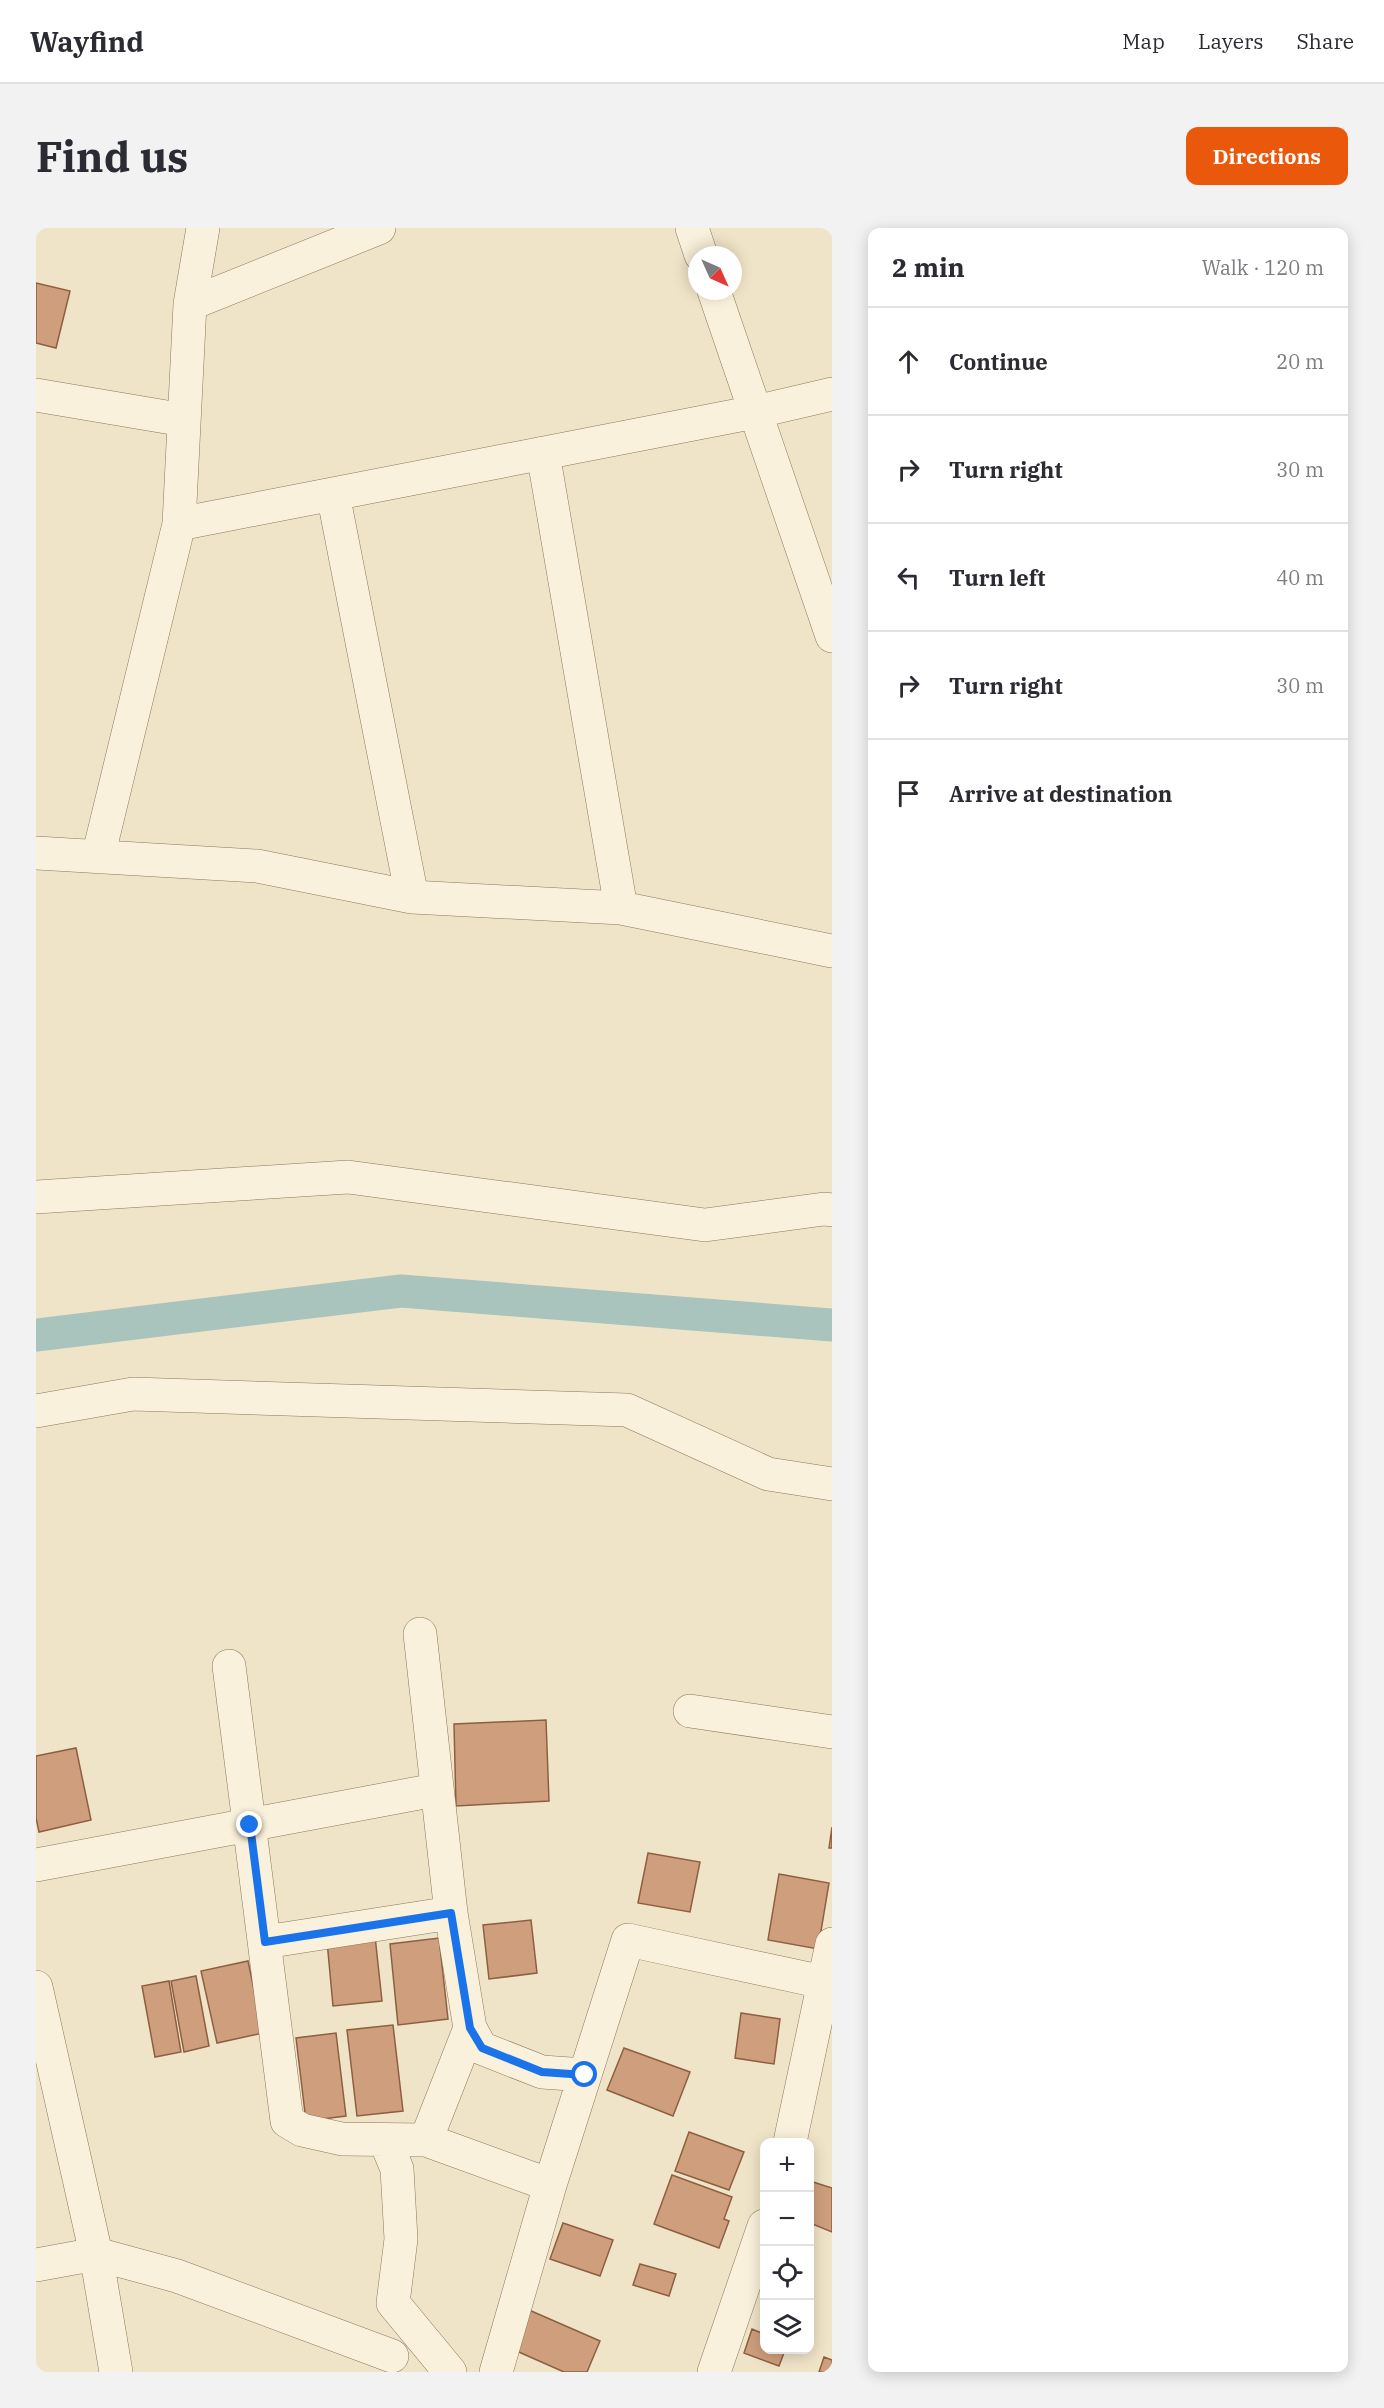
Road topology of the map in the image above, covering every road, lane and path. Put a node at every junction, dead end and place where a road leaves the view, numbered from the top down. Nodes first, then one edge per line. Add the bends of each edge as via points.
1 (203, 228) edge
2 (379, 228) edge
3 (692, 228) edge
4 (698, 246) edge
5 (717, 300) edge
6 (190, 304) junction
7 (832, 394) edge
8 (36, 395) edge
9 (755, 412) junction
10 (184, 420) junction
11 (543, 453) junction
12 (333, 494) junction
13 (179, 524) junction
14 (832, 636) edge
15 (36, 853) edge
16 (98, 857) junction
17 (412, 897) junction
18 (621, 908) junction
19 (832, 951) edge
20 (36, 1197) edge
21 (832, 1210) edge
22 (36, 1412) edge
23 (832, 1484) edge
24 (420, 1634) dead end
25 (229, 1666) dead end
26 (690, 1711) dead end
27 (832, 1732) edge
28 (435, 1790) junction
29 (250, 1825) junction
30 (36, 1865) edge
31 (451, 1913) junction
32 (265, 1942) junction
33 (832, 1944) edge
34 (828, 1983) edge
35 (36, 1987) edge
36 (470, 2028) junction
37 (585, 2075) junction
38 (791, 2138) edge
39 (426, 2139) junction
40 (385, 2140) junction
41 (550, 2186) junction
42 (760, 2240) edge
43 (96, 2254) junction
44 (36, 2265) edge
45 (406, 2319) junction
46 (390, 2364) edge
47 (116, 2372) edge
48 (450, 2372) edge
49 (496, 2372) edge
50 (714, 2372) edge

1 - 6 street
2 - 6 street
3 - 4 street
5 - 9 street
6 - 10 street
7 - 9 street
8 - 10 street
9 - 11 street
9 - 14 street
10 - 13 street
11 - 12 street
11 - 18 street
12 - 13 street
12 - 17 street
13 - 16 street
15 - 16 street
16 - 17 street via 257,866
17 - 18 street
18 - 19 street
20 - 21 street via 348,1177 705,1225
22 - 23 street via 133,1394 627,1410 768,1474
24 - 28 street
25 - 29 street
26 - 27 street
28 - 29 street
28 - 31 street
29 - 30 street
29 - 32 street
31 - 32 street
31 - 36 street
32 - 40 street via 287,2121 302,2130 342,2139
33 - 34 street
34 - 37 street via 628,1940
34 - 38 street
35 - 43 street
36 - 37 street via 482,2048 542,2072
36 - 39 street
37 - 41 street
39 - 40 street
39 - 41 street
40 - 45 street via 397,2169 401,2239 393,2303
41 - 49 street
42 - 50 street
43 - 44 street
43 - 46 street via 177,2277
43 - 47 street
45 - 46 street
45 - 48 street

